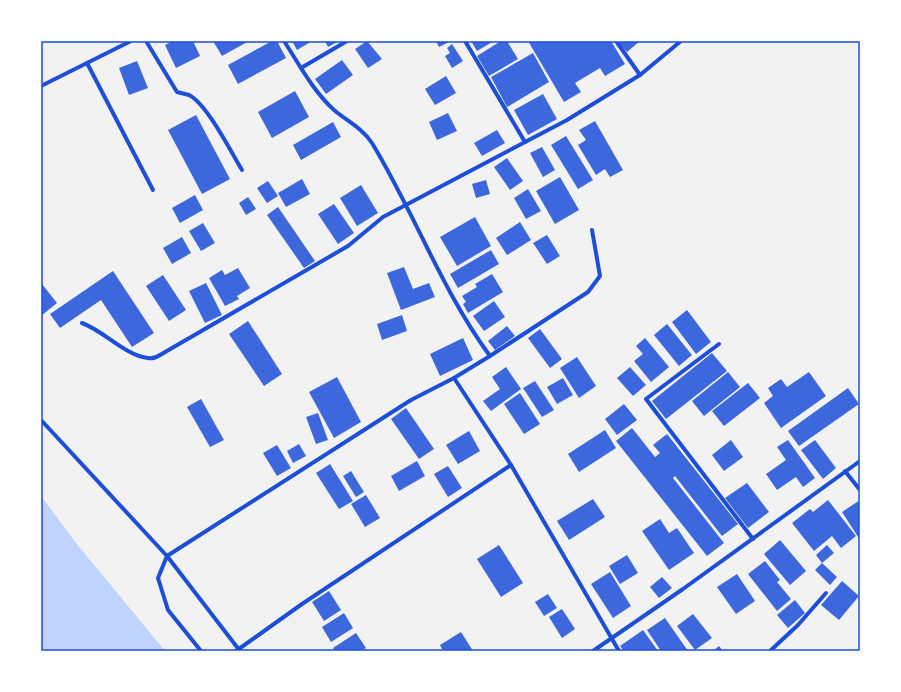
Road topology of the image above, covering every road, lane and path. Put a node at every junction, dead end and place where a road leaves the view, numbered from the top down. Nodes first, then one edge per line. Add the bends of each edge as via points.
1 (131, 41) edge
2 (146, 41) edge
3 (284, 41) edge
4 (347, 41) edge
5 (465, 41) edge
6 (616, 41) edge
7 (681, 41) edge
8 (87, 63) junction
9 (301, 68) junction
10 (640, 75) junction
11 (42, 84) edge
12 (526, 142) junction
13 (242, 170) dead end
14 (153, 190) dead end
15 (406, 205) junction
16 (592, 230) dead end
17 (82, 323) dead end
18 (719, 344) dead end
19 (490, 356) junction
20 (454, 378) junction
21 (41, 420) edge
22 (860, 461) edge
23 (511, 465) junction
24 (845, 471) junction
25 (860, 490) edge
26 (753, 539) junction
27 (167, 556) junction
28 (826, 593) dead end
29 (612, 638) junction
30 (238, 650) edge
31 (201, 651) edge
32 (593, 651) edge
33 (619, 651) edge
34 (770, 651) edge

1 - 8 street
2 - 13 street via 177,92 195,100 213,122
3 - 9 street
4 - 9 street
5 - 12 street
6 - 10 street
7 - 10 street
8 - 11 street
8 - 14 street
9 - 15 street via 318,93 334,110 357,126 371,142
10 - 12 street
12 - 15 street
15 - 17 street via 383,217 348,246 160,355 148,359 122,348 95,328
15 - 19 street via 455,300
16 - 19 street via 600,276 598,280 588,292
18 - 26 street via 646,399
19 - 20 street
20 - 23 street
20 - 27 street via 411,400
21 - 27 street
22 - 24 street
23 - 29 street
23 - 30 street via 302,604
24 - 25 street
24 - 26 street
26 - 29 street
27 - 30 street
27 - 31 street via 158,578 168,610
28 - 34 street via 798,625
29 - 32 street
29 - 33 street

